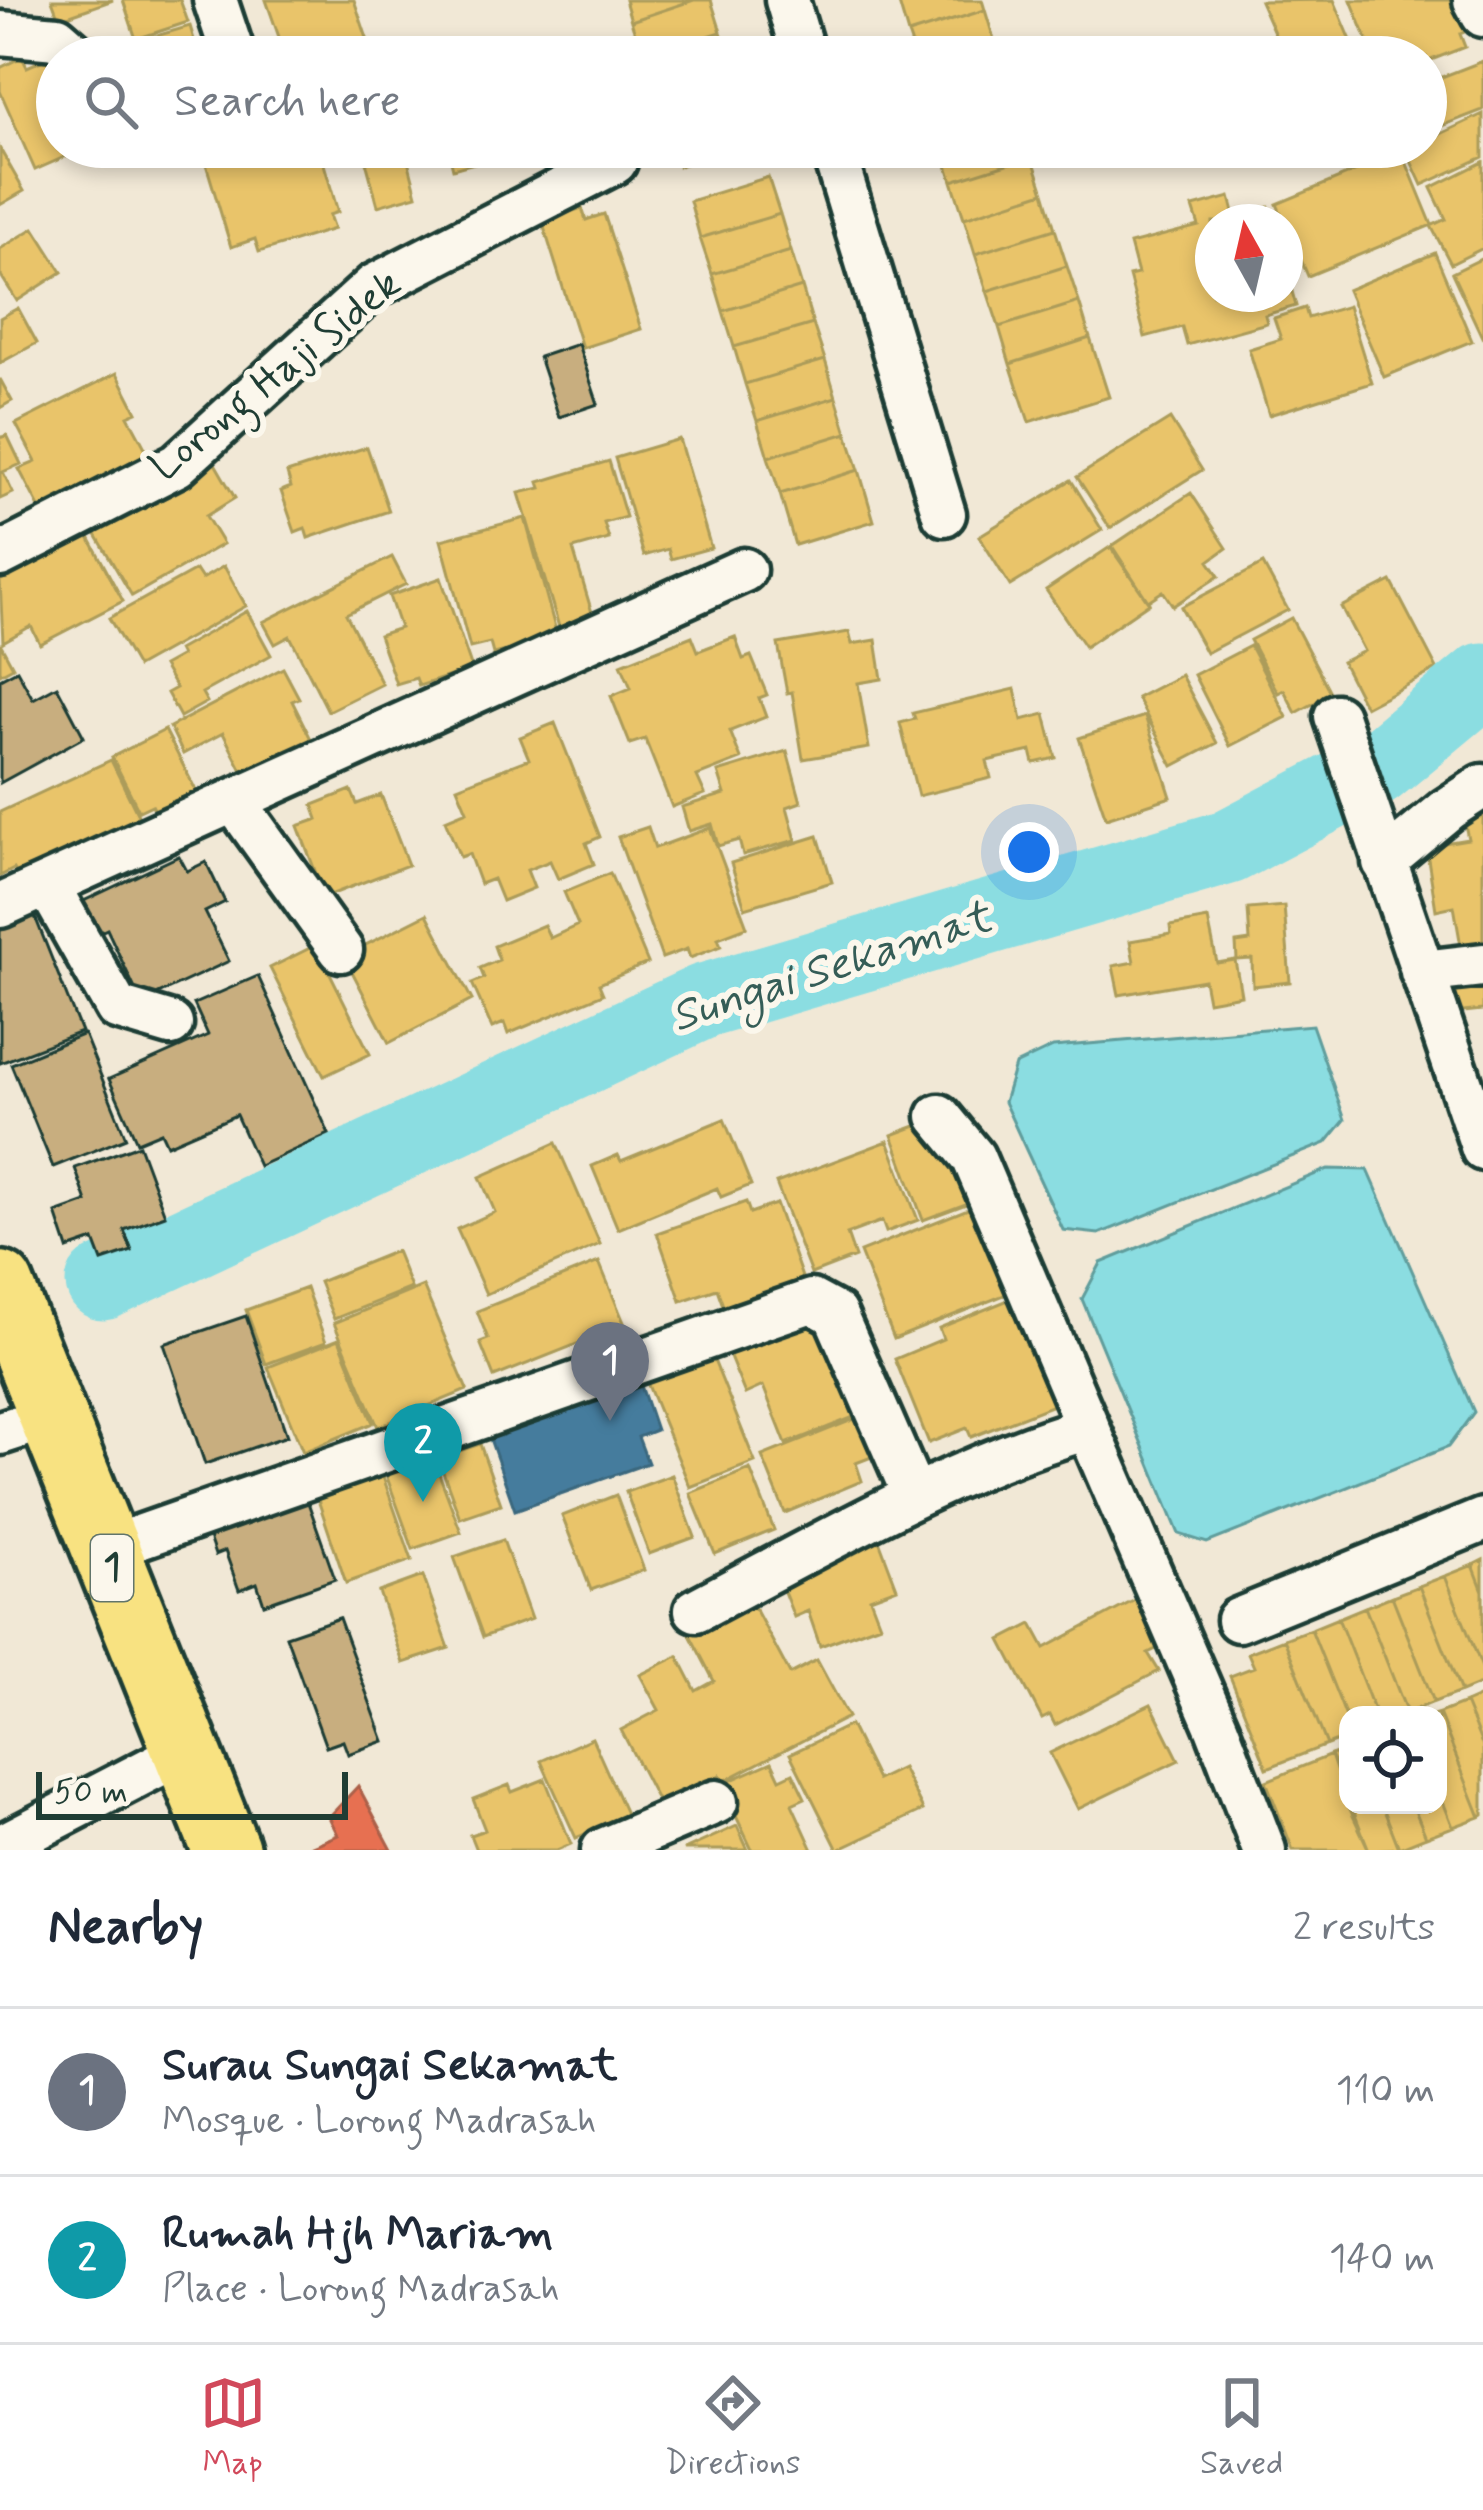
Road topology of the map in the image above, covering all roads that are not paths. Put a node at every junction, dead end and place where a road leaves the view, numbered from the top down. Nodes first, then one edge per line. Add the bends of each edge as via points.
1 (215, 0) edge
2 (787, 0) edge
3 (1475, 0) edge
4 (1483, 15) edge
5 (0, 33) edge
6 (36, 36) edge
7 (227, 36) edge
8 (798, 36) edge
9 (602, 168) edge
10 (838, 168) edge
11 (944, 514) dead end
12 (0, 555) edge
13 (744, 570) dead end
14 (1336, 716) dead end
15 (1483, 786) edge
16 (234, 801) junction
17 (1384, 862) junction
18 (48, 886) junction
19 (0, 906) edge
20 (341, 950) dead end
21 (1483, 965) edge
22 (1421, 972) junction
23 (171, 1024) dead end
24 (939, 1116) dead end
25 (1481, 1140) edge
26 (0, 1285) edge
27 (26, 1425) edge
28 (1088, 1428) junction
29 (914, 1495) junction
30 (1483, 1520) edge
31 (105, 1549) junction
32 (696, 1610) dead end
33 (1238, 1620) dead end
34 (187, 1750) junction
35 (716, 1802) dead end
36 (0, 1847) edge
37 (226, 1850) edge
38 (603, 1850) edge
39 (1264, 1850) edge

1 - 7 street
2 - 8 street
3 - 4 street
5 - 6 street
9 - 12 street, Lorong Haji Sidek via 374,286 177,465
10 - 11 street
13 - 16 street
14 - 17 street
15 - 17 street
16 - 18 street
16 - 20 street
17 - 22 street
18 - 19 street
18 - 23 street via 117,1008
21 - 22 street
22 - 25 street
24 - 28 street via 974,1157
26 - 27 main road, 1
27 - 31 main road, 1
28 - 29 street
28 - 39 street
29 - 31 street via 835,1314 811,1300
29 - 32 street
30 - 33 street
31 - 34 main road, 1
34 - 36 street
34 - 37 main road, 1
35 - 38 street

